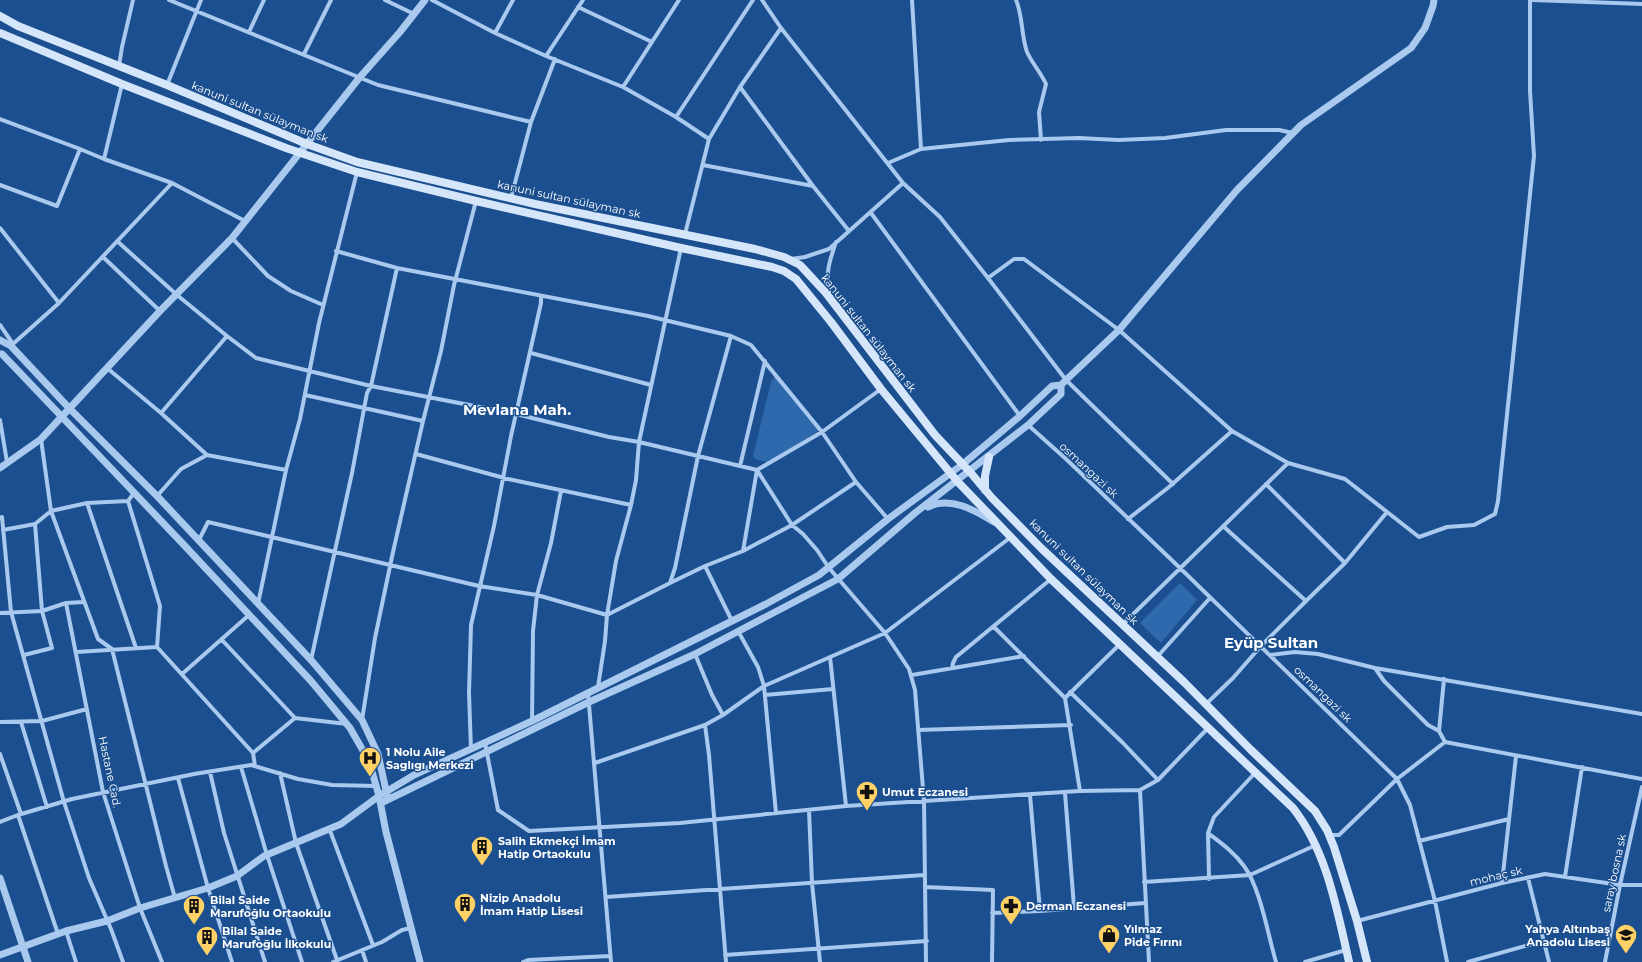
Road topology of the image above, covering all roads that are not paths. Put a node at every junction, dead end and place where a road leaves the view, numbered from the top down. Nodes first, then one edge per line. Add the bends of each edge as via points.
1 (134, 0) edge
2 (169, 0) edge
3 (201, 0) edge
4 (264, 0) edge
5 (330, 0) edge
6 (385, 0) edge
7 (425, 0) edge
8 (432, 0) edge
9 (513, 0) edge
10 (583, 0) edge
11 (679, 0) edge
12 (753, 0) edge
13 (762, 0) edge
14 (912, 0) edge
15 (1016, 0) edge
16 (1434, 0) edge
17 (1530, 0) edge
18 (1534, 0) edge
19 (1642, 4) edge
20 (578, 7) junction
21 (197, 11) junction
22 (414, 14) junction
23 (0, 16) edge
24 (781, 28) junction
25 (249, 32) junction
26 (0, 33) edge
27 (495, 33) junction
28 (652, 42) junction
29 (304, 54) junction
30 (546, 56) junction
31 (554, 59) junction
32 (119, 67) junction
33 (360, 77) junction
34 (122, 84) junction
35 (166, 85) junction
36 (623, 87) junction
37 (740, 87) junction
38 (676, 117) junction
39 (0, 118) edge
40 (531, 122) junction
41 (1293, 133) junction
42 (709, 139) junction
43 (1041, 140) junction
44 (307, 144) junction
45 (80, 149) junction
46 (921, 149) junction
47 (300, 153) junction
48 (104, 159) junction
49 (888, 163) junction
50 (703, 165) junction
51 (357, 172) junction
52 (172, 183) junction
53 (903, 183) junction
54 (0, 185) edge
55 (813, 186) junction
56 (511, 198) junction
57 (476, 201) junction
58 (871, 213) junction
59 (245, 221) junction
60 (0, 228) edge
61 (849, 231) junction
62 (685, 234) junction
63 (232, 238) junction
64 (117, 241) junction
65 (836, 242) junction
66 (681, 248) junction
67 (336, 251) junction
68 (102, 257) junction
69 (790, 259) junction
70 (397, 268) junction
71 (988, 278) junction
72 (456, 280) junction
73 (177, 295) junction
74 (541, 296) junction
75 (832, 300) junction
76 (59, 303) junction
77 (323, 305) junction
78 (160, 311) junction
79 (665, 320) junction
80 (0, 325) edge
81 (1119, 330) junction
82 (227, 336) junction
83 (731, 336) junction
84 (0, 340) edge
85 (13, 345) junction
86 (531, 353) junction
87 (0, 354) edge
88 (765, 361) junction
89 (107, 368) junction
90 (309, 372) junction
91 (1063, 383) junction
92 (651, 385) junction
93 (371, 386) junction
94 (881, 389) junction
95 (305, 395) junction
96 (430, 397) junction
97 (69, 408) junction
98 (364, 408) junction
99 (161, 413) junction
100 (516, 414) junction
101 (1020, 416) junction
102 (63, 417) junction
103 (0, 420) edge
104 (423, 421) junction
105 (1028, 425) junction
106 (1232, 431) junction
107 (1, 432) edge
108 (822, 432) junction
109 (41, 439) junction
110 (639, 442) junction
111 (206, 454) junction
112 (416, 454) junction
113 (698, 456) junction
114 (989, 457) junction
115 (7, 462) junction
116 (1288, 463) junction
117 (963, 464) junction
118 (740, 466) junction
119 (0, 468) edge
120 (286, 470) junction
121 (757, 470) junction
122 (970, 472) junction
123 (950, 473) junction
124 (503, 477) junction
125 (957, 481) junction
126 (856, 482) junction
127 (1173, 484) junction
128 (1266, 484) junction
129 (561, 490) junction
130 (985, 490) junction
131 (134, 493) junction
132 (157, 496) junction
133 (128, 501) junction
134 (87, 503) junction
135 (631, 506) junction
136 (51, 511) junction
137 (1387, 512) junction
138 (915, 513) junction
139 (0, 518) edge
140 (888, 519) junction
141 (1128, 519) junction
142 (35, 524) junction
143 (999, 524) junction
144 (792, 525) junction
145 (1223, 526) junction
146 (3, 530) junction
147 (273, 537) junction
148 (1011, 537) junction
149 (198, 540) junction
150 (743, 551) junction
151 (335, 552) junction
152 (1345, 562) junction
153 (390, 565) junction
154 (705, 566) junction
155 (829, 568) junction
156 (1180, 568) junction
157 (838, 579) junction
158 (1051, 579) junction
159 (670, 584) junction
160 (479, 586) junction
161 (537, 595) junction
162 (1210, 598) junction
163 (1306, 601) junction
164 (84, 602) junction
165 (66, 604) junction
166 (258, 604) junction
167 (42, 610) junction
168 (10, 612) junction
169 (0, 613) edge
170 (249, 615) junction
171 (607, 615) junction
172 (732, 621) junction
173 (1123, 624) junction
174 (994, 627) junction
175 (738, 631) junction
176 (885, 633) junction
177 (222, 640) junction
178 (1120, 644) junction
179 (1261, 646) junction
180 (157, 647) junction
181 (136, 648) junction
182 (112, 649) junction
183 (76, 652) junction
184 (695, 654) junction
185 (24, 655) junction
186 (1024, 656) junction
187 (1270, 656) junction
188 (830, 657) junction
189 (1157, 657) junction
190 (311, 660) junction
191 (952, 668) junction
192 (1375, 668) junction
193 (182, 674) junction
194 (912, 675) junction
195 (1444, 679) junction
196 (764, 686) junction
197 (598, 688) junction
198 (834, 689) junction
199 (1070, 692) junction
200 (588, 693) junction
201 (765, 695) junction
202 (1065, 698) junction
203 (589, 702) junction
204 (1206, 704) junction
205 (87, 709) junction
206 (1642, 714) edge
207 (724, 715) junction
208 (295, 718) junction
209 (362, 720) junction
210 (42, 721) junction
211 (532, 721) junction
212 (0, 722) edge
213 (21, 722) junction
214 (347, 724) junction
215 (705, 725) junction
216 (1071, 725) junction
217 (1208, 728) junction
218 (918, 730) junction
219 (1439, 731) junction
220 (1445, 742) junction
221 (485, 743) junction
222 (471, 750) junction
223 (486, 752) junction
224 (253, 753) junction
225 (0, 754) edge
226 (1516, 756) junction
227 (595, 763) junction
228 (255, 766) junction
229 (241, 767) junction
230 (1582, 767) junction
231 (210, 772) junction
232 (1255, 773) junction
233 (280, 774) junction
234 (178, 778) junction
235 (1397, 779) junction
236 (1642, 779) edge
237 (1158, 780) junction
238 (146, 785) junction
239 (376, 786) junction
240 (1642, 787) edge
241 (1140, 790) junction
242 (1080, 791) junction
243 (103, 792) junction
244 (1065, 793) junction
245 (1030, 795) junction
246 (387, 796) junction
247 (380, 799) junction
248 (64, 802) junction
249 (924, 802) junction
250 (846, 806) junction
251 (47, 807) junction
252 (809, 810) junction
253 (776, 813) junction
254 (20, 815) junction
255 (713, 819) junction
256 (1509, 819) junction
257 (0, 822) edge
258 (600, 826) junction
259 (330, 828) junction
260 (1208, 833) junction
261 (1329, 835) junction
262 (1419, 840) junction
263 (296, 842) junction
264 (1316, 846) junction
265 (266, 855) junction
266 (924, 875) junction
267 (1250, 875) junction
268 (237, 876) junction
269 (1565, 877) junction
270 (0, 878) edge
271 (1528, 878) junction
272 (1209, 879) junction
273 (1144, 882) junction
274 (812, 883) junction
275 (1502, 883) junction
276 (1620, 885) junction
277 (1642, 885) edge
278 (925, 887) junction
279 (208, 888) junction
280 (719, 888) junction
281 (606, 897) junction
282 (176, 898) junction
283 (1435, 901) junction
284 (1146, 903) junction
285 (140, 908) junction
286 (1074, 908) junction
287 (1040, 911) junction
288 (992, 913) junction
289 (107, 921) junction
290 (1357, 921) junction
291 (411, 928) junction
292 (66, 931) junction
293 (58, 934) junction
294 (927, 941) junction
295 (1543, 941) junction
296 (373, 946) junction
297 (818, 947) junction
298 (23, 948) junction
299 (362, 950) junction
300 (1346, 950) junction
301 (0, 955) edge
302 (725, 955) junction
303 (610, 956) junction
304 (335, 961) edge
305 (28, 962) edge
306 (76, 962) edge
307 (123, 962) edge
308 (162, 962) edge
309 (232, 962) edge
310 (265, 962) edge
311 (302, 962) edge
312 (366, 962) edge
313 (420, 962) edge
314 (523, 962) edge
315 (526, 962) edge
316 (611, 962) edge
317 (726, 962) edge
318 (820, 962) edge
319 (926, 962) edge
320 (992, 962) edge
321 (1149, 962) edge
322 (1276, 962) edge
323 (1305, 962) edge
324 (1349, 962) edge
325 (1367, 962) edge
326 (1447, 962) edge
327 (1468, 962) edge
328 (1549, 962) edge
329 (1605, 962) edge

1 - 32 street
2 - 21 street
3 - 21 street
4 - 25 street
5 - 29 street
6 - 22 street
7 - 22 street
8 - 27 street
9 - 27 street
10 - 20 street
11 - 28 street
12 - 38 street
13 - 24 street
14 - 46 street
15 - 43 street via 1027,53 1046,84 1039,112
16 - 41 street via 1425,28 1411,48
17 - 137 street via 1530,91 1534,156 1495,514 1474,525 1447,527 1419,537
18 - 19 street
20 - 28 street
20 - 30 street
21 - 25 street
21 - 35 street
22 - 33 street
23 - 32 main road, kanuni sultan sülayman sk via 18,26
24 - 37 street
24 - 49 street
25 - 29 street
26 - 34 main road
27 - 30 street
28 - 36 street
29 - 33 street
30 - 31 street
31 - 36 street
31 - 40 street
32 - 35 main road, kanuni sultan sülayman sk
33 - 40 street via 378,85
33 - 44 street
34 - 47 main road
34 - 48 street
35 - 44 main road, kanuni sultan sülayman sk
36 - 38 street
37 - 42 street
37 - 55 street
38 - 42 street
39 - 45 street
40 - 56 street
41 - 43 street via 1279,130 1226,130 1165,138
41 - 81 street via 1238,190
42 - 50 street
43 - 46 street via 1009,140
44 - 47 street
44 - 56 main road, kanuni sultan sülayman sk via 357,162
45 - 48 street
45 - 54 street via 57,206
46 - 49 street
47 - 51 main road
47 - 59 street
48 - 52 street
49 - 53 street
50 - 55 street
50 - 62 street
51 - 57 main road
51 - 67 street
52 - 59 street
52 - 64 street
53 - 58 street
53 - 71 street via 940,217
55 - 61 street
56 - 62 main road, kanuni sultan sülayman sk
57 - 66 main road
57 - 72 street
58 - 61 street
58 - 101 street
59 - 63 street
60 - 76 street
61 - 65 street
62 - 69 main road, kanuni sultan sülayman sk
63 - 73 street
63 - 77 street via 268,276 290,291
64 - 68 street
64 - 73 street
65 - 69 street via 820,253
65 - 75 street via 827,278
66 - 79 street
66 - 94 main road via 772,267 796,279 832,322
67 - 70 street
67 - 77 street
68 - 76 street
68 - 78 street
69 - 75 main road, kanuni sultan sülayman sk via 800,265
70 - 72 street
70 - 93 street
71 - 81 street via 1014,259 1024,259
71 - 91 street
72 - 74 street
72 - 96 street
73 - 78 street
73 - 82 street
74 - 79 street
74 - 86 street
75 - 117 main road, kanuni sultan sülayman sk via 935,435
76 - 85 street
77 - 90 street
78 - 89 street
79 - 83 street
79 - 92 street
80 - 85 street
81 - 91 street
81 - 106 street
82 - 90 street via 256,358
82 - 99 street
83 - 88 street via 751,345
83 - 113 street
84 - 85 street
85 - 97 street
86 - 92 street
86 - 100 street
87 - 102 street
88 - 108 street
88 - 118 street
89 - 97 street
89 - 99 street
90 - 93 street
90 - 95 street
91 - 101 street via 1052,386
91 - 105 street via 1061,394
91 - 127 street
92 - 110 street
93 - 96 street
93 - 98 street
94 - 108 street
94 - 123 main road
95 - 98 street
95 - 120 street
96 - 100 street
96 - 104 street
97 - 102 street
97 - 132 street
98 - 104 street
98 - 151 street
99 - 111 street
100 - 110 street via 609,438
100 - 124 street
101 - 117 street
102 - 109 street
102 - 131 street
103 - 107 street
104 - 112 street
105 - 114 street
105 - 141 street, osmangazi sk
106 - 116 street
106 - 127 street
107 - 115 street
108 - 121 street
108 - 126 street
109 - 115 street
109 - 136 street
110 - 113 street
110 - 135 street
111 - 120 street
111 - 132 street via 181,470
112 - 124 street
112 - 153 street
113 - 118 street
113 - 159 street
114 - 122 street
114 - 130 main road
115 - 119 street
116 - 128 street
116 - 137 street via 1345,479
117 - 122 main road, kanuni sultan sülayman sk
117 - 123 street
118 - 121 street
120 - 147 street
121 - 144 street
121 - 150 street
122 - 125 street
122 - 130 main road, kanuni sultan sülayman sk
123 - 125 main road
123 - 140 street
124 - 129 street
124 - 160 street
125 - 138 street
125 - 143 main road
126 - 140 street
126 - 144 street
127 - 141 street
128 - 145 street
128 - 152 street
129 - 135 street
129 - 161 street via 551,543
130 - 173 main road, kanuni sultan sülayman sk via 1041,548
131 - 133 street
131 - 170 street
132 - 149 street
133 - 134 street
133 - 180 street via 160,606
134 - 136 street
134 - 181 street
135 - 171 street via 616,561
136 - 142 street
136 - 164 street
137 - 152 street
138 - 143 street via 934,504 954,504 970,508
138 - 157 street
139 - 146 street via 2,517
140 - 155 street
141 - 156 street, osmangazi sk
142 - 146 street
142 - 167 street
143 - 148 main road
144 - 150 street
144 - 155 street via 817,550
145 - 156 street
145 - 163 street
146 - 168 street
147 - 149 street via 208,522
147 - 151 street
147 - 166 street
148 - 158 main road
148 - 176 street
149 - 166 street
150 - 154 street
151 - 153 street
151 - 190 street
152 - 163 street
153 - 160 street
153 - 209 street
154 - 159 street
154 - 172 street
155 - 157 street
155 - 172 street
156 - 162 street, osmangazi sk
156 - 173 street
157 - 175 street
157 - 176 street
158 - 174 street
158 - 178 main road
159 - 171 street
160 - 161 street
160 - 222 street via 471,625
161 - 171 street
161 - 211 street via 533,631
162 - 179 street, osmangazi sk
162 - 189 street
163 - 179 street
164 - 165 street
164 - 182 street via 98,639
165 - 167 street
165 - 183 street, Hastane Cad.
166 - 190 street
167 - 168 street
167 - 185 street via 52,648
168 - 169 street
168 - 185 street
170 - 177 street
170 - 214 street
171 - 197 street
172 - 197 street
173 - 189 main road, kanuni sultan sülayman sk
174 - 186 street
174 - 191 street via 956,657
175 - 184 street
175 - 196 street via 758,667
176 - 188 street
176 - 194 street
177 - 193 street
177 - 208 street
178 - 199 street
178 - 217 main road
179 - 187 street, osmangazi sk
179 - 204 street
180 - 181 street
180 - 193 street
181 - 182 street
182 - 183 street
182 - 238 street
183 - 205 street, Hastane Cad.
184 - 203 street
184 - 207 street via 712,695
185 - 210 street
186 - 191 street
186 - 202 street
187 - 192 street via 1295,652 1318,654
187 - 235 street, osmangazi sk
188 - 196 street
188 - 198 street
189 - 204 main road, kanuni sultan sülayman sk
190 - 209 street
191 - 194 street
192 - 195 street
192 - 219 street via 1384,681 1422,720
193 - 224 street
194 - 218 street
195 - 206 street
195 - 219 street
196 - 201 street
196 - 207 street
197 - 200 street
198 - 201 street
198 - 250 street
199 - 202 street
199 - 237 street
200 - 203 street
200 - 211 street
201 - 253 street
202 - 216 street
203 - 223 street
203 - 227 street
204 - 261 main road, kanuni sultan sülayman sk via 1315,811
205 - 210 street
205 - 243 street, Hastane Cad.
207 - 215 street
208 - 214 street
208 - 224 street
209 - 246 street via 378,754
210 - 213 street
210 - 248 street
211 - 221 street
212 - 213 street
213 - 251 street
214 - 239 street via 369,762
215 - 227 street
215 - 255 street
216 - 218 street
216 - 242 street
217 - 232 main road
217 - 237 street
218 - 249 street
219 - 220 street
220 - 226 street
220 - 235 street
221 - 222 street
221 - 223 street
222 - 246 street via 414,775
223 - 246 street
223 - 258 street via 498,810 529,831
224 - 228 street
225 - 254 street
226 - 230 street
226 - 256 street
227 - 258 street
228 - 229 street
228 - 233 street
229 - 231 street
229 - 265 street
230 - 236 street
230 - 269 street
231 - 234 street
231 - 268 street
232 - 260 street via 1214,817
232 - 264 main road via 1293,808
233 - 239 street via 332,785
233 - 263 street
234 - 238 street
234 - 279 street
235 - 261 street via 1338,835
235 - 262 street, osmangazi sk via 1410,805
237 - 241 street
238 - 243 street
238 - 282 street
239 - 247 street
240 - 276 street, saray bosna sk
241 - 242 street
241 - 273 street
242 - 244 street
243 - 248 street
243 - 285 street, Hastane Cad.
244 - 245 street
244 - 286 street
245 - 249 street
245 - 287 street
246 - 247 street
247 - 259 street via 341,824
247 - 291 street
248 - 251 street
248 - 289 street via 89,878
249 - 250 street
249 - 266 street
250 - 252 street
251 - 254 street
252 - 253 street
252 - 274 street
253 - 255 street
254 - 257 street
254 - 293 street
255 - 258 street
255 - 280 street
256 - 262 street
256 - 275 street
258 - 281 street
259 - 263 street
259 - 296 street
260 - 267 street via 1236,857
260 - 272 street
261 - 290 main road, kanuni sultan sülayman sk
262 - 283 street, osmangazi sk
263 - 265 street
263 - 304 street
264 - 267 street
264 - 300 main road via 1331,889
265 - 268 street
265 - 311 street
266 - 274 street
266 - 278 street
267 - 272 street
267 - 322 street
268 - 279 street
268 - 310 street
269 - 271 street, mohaç sk via 1545,874
269 - 276 street, mohaç sk
270 - 298 street
271 - 275 street, mohaç sk
271 - 295 street
272 - 273 street
273 - 284 street
274 - 280 street
274 - 297 street
275 - 283 street, mohaç sk
276 - 277 street, mohaç sk
276 - 329 street, saray bosna sk
278 - 288 street via 992,890
278 - 294 street
279 - 282 street
279 - 309 street
280 - 281 street
280 - 302 street
281 - 303 street
282 - 285 street
283 - 290 street, mohaç sk
283 - 326 street, osmangazi sk
284 - 286 street
284 - 321 street
285 - 289 street
285 - 308 street, Hastane Cad.
286 - 287 street
287 - 288 street
288 - 320 street
289 - 292 street
289 - 307 street
290 - 325 main road, kanuni sultan sülayman sk
291 - 296 street via 402,930
291 - 313 street
292 - 293 street
292 - 306 street
293 - 298 street
294 - 297 street
294 - 319 street
295 - 327 street
295 - 328 street
296 - 299 street
297 - 302 street
297 - 318 street
298 - 301 street
298 - 305 street
299 - 304 street
299 - 312 street
300 - 323 street
300 - 324 main road
302 - 317 street
303 - 315 street
303 - 316 street
314 - 315 street

